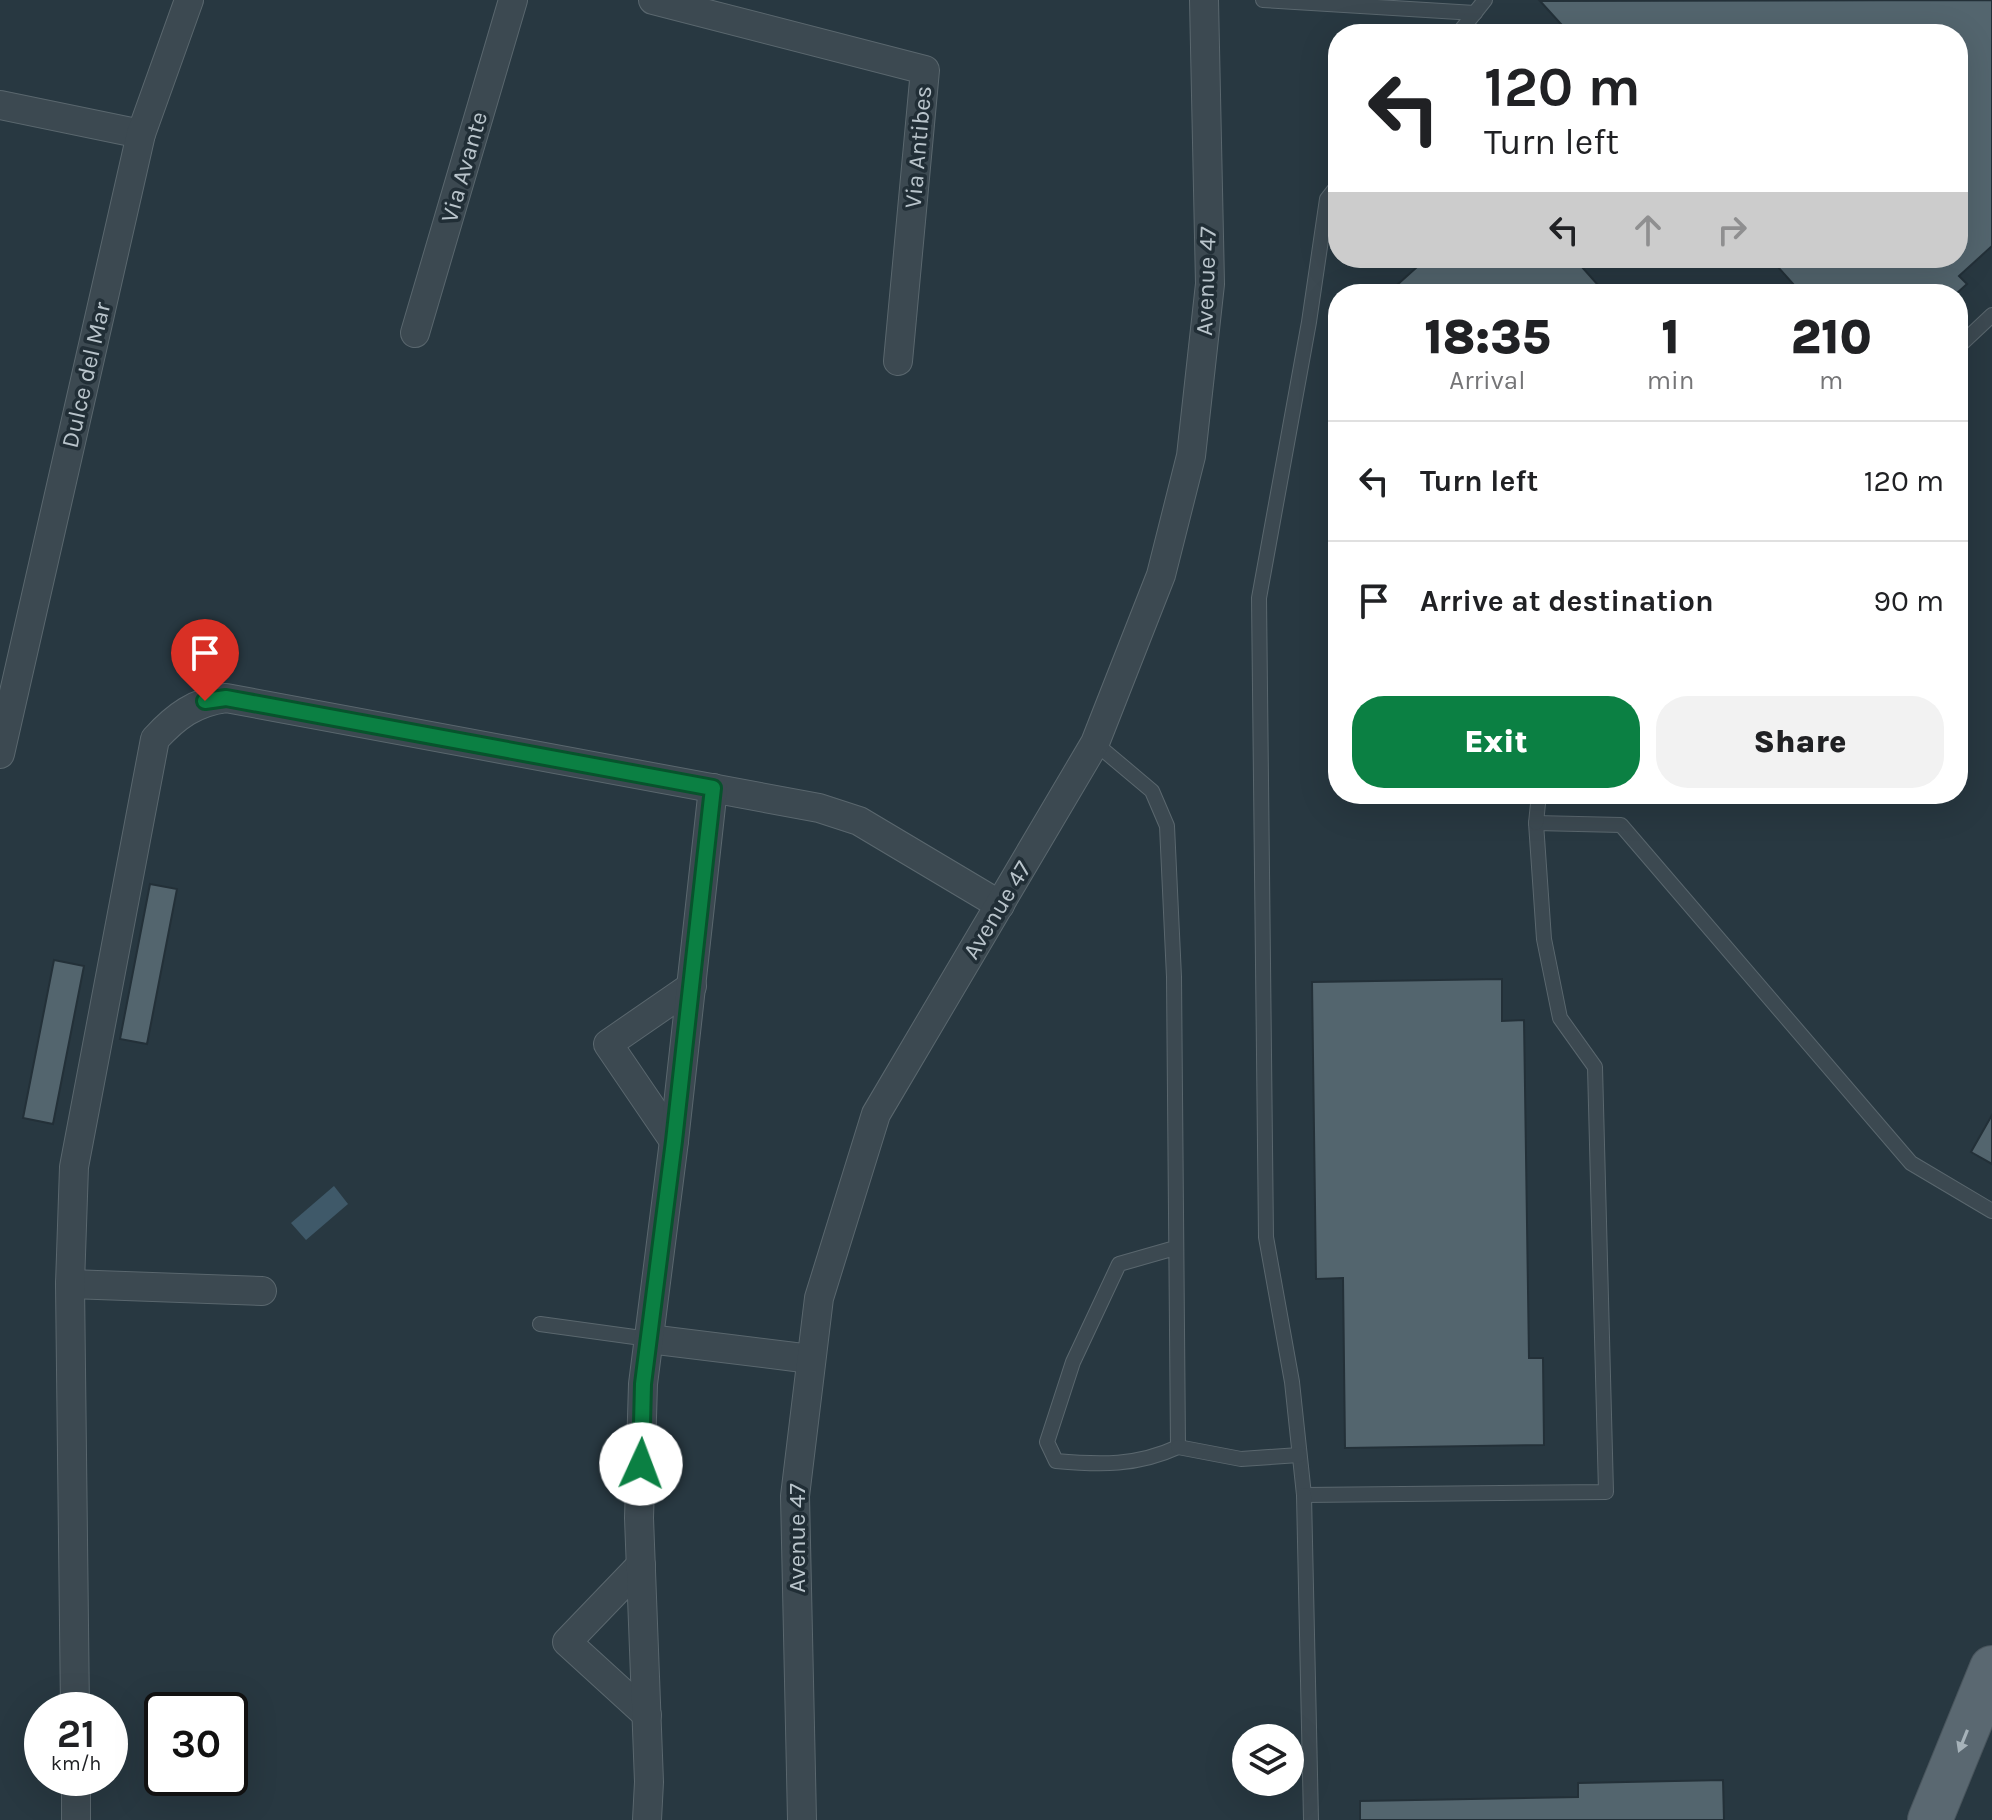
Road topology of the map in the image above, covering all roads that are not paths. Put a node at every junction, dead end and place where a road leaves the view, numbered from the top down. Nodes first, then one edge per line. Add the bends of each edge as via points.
1 (189, 0) edge
2 (513, 0) edge
3 (653, 0) edge
4 (1204, 0) edge
5 (1263, 0) edge
6 (1485, 0) edge
7 (1475, 13) junction
8 (1466, 24) edge
9 (0, 105) edge
10 (141, 134) junction
11 (1328, 198) edge
12 (1992, 315) edge
13 (415, 333) dead end
14 (1968, 338) edge
15 (898, 361) dead end
16 (1095, 743) junction
17 (0, 754) edge
18 (713, 788) junction
19 (1538, 804) edge
20 (1536, 823) junction
21 (1000, 905) junction
22 (692, 986) junction
23 (674, 1141) junction
24 (1992, 1211) edge
25 (1175, 1248) junction
26 (70, 1284) junction
27 (262, 1291) dead end
28 (540, 1324) dead end
29 (649, 1339) junction
30 (811, 1359) junction
31 (1178, 1447) junction
32 (1299, 1455) junction
33 (1304, 1495) junction
34 (641, 1565) junction
35 (1992, 1668) edge
36 (75, 1692) edge
37 (647, 1715) junction
38 (76, 1796) edge
39 (76, 1820) edge
40 (647, 1820) edge
41 (802, 1820) edge
42 (1311, 1820) edge
43 (1930, 1820) edge

1 - 10 street, Dulce del Mar
2 - 13 street, Via Avante
3 - 15 street, Via Antibes via 925,70
4 - 16 street, Avenue 47 via 1210,284 1191,456 1161,575
5 - 7 lane
6 - 7 lane
7 - 8 lane
9 - 10 street
10 - 17 street, Dulce del Mar
11 - 32 lane via 1259,598 1266,1237 1292,1382
12 - 14 lane
16 - 21 street, Avenue 47
16 - 25 lane via 1152,791 1167,826 1174,977
18 - 21 street via 859,821
18 - 22 street
18 - 26 street via 226,698 205,701 175,718 155,739 77,1152
19 - 20 lane
20 - 24 lane via 1621,825 1911,1163
20 - 33 lane via 1544,939 1560,1018 1595,1067 1606,1492
21 - 30 street, Avenue 47 via 876,1114 819,1298
22 - 23 street
22 - 23 street via 608,1044
23 - 29 street
25 - 31 lane
25 - 31 lane via 1119,1264 1073,1362 1047,1442 1056,1461 1091,1464 1149,1460
26 - 27 street
26 - 36 street
28 - 29 lane
29 - 30 street
29 - 34 street via 643,1384
30 - 41 street, Avenue 47 via 795,1496
31 - 32 lane via 1241,1459
32 - 33 lane
33 - 42 lane
34 - 37 street
34 - 37 street via 567,1642
35 -> 43 main road
37 - 40 street
38 - 39 street

